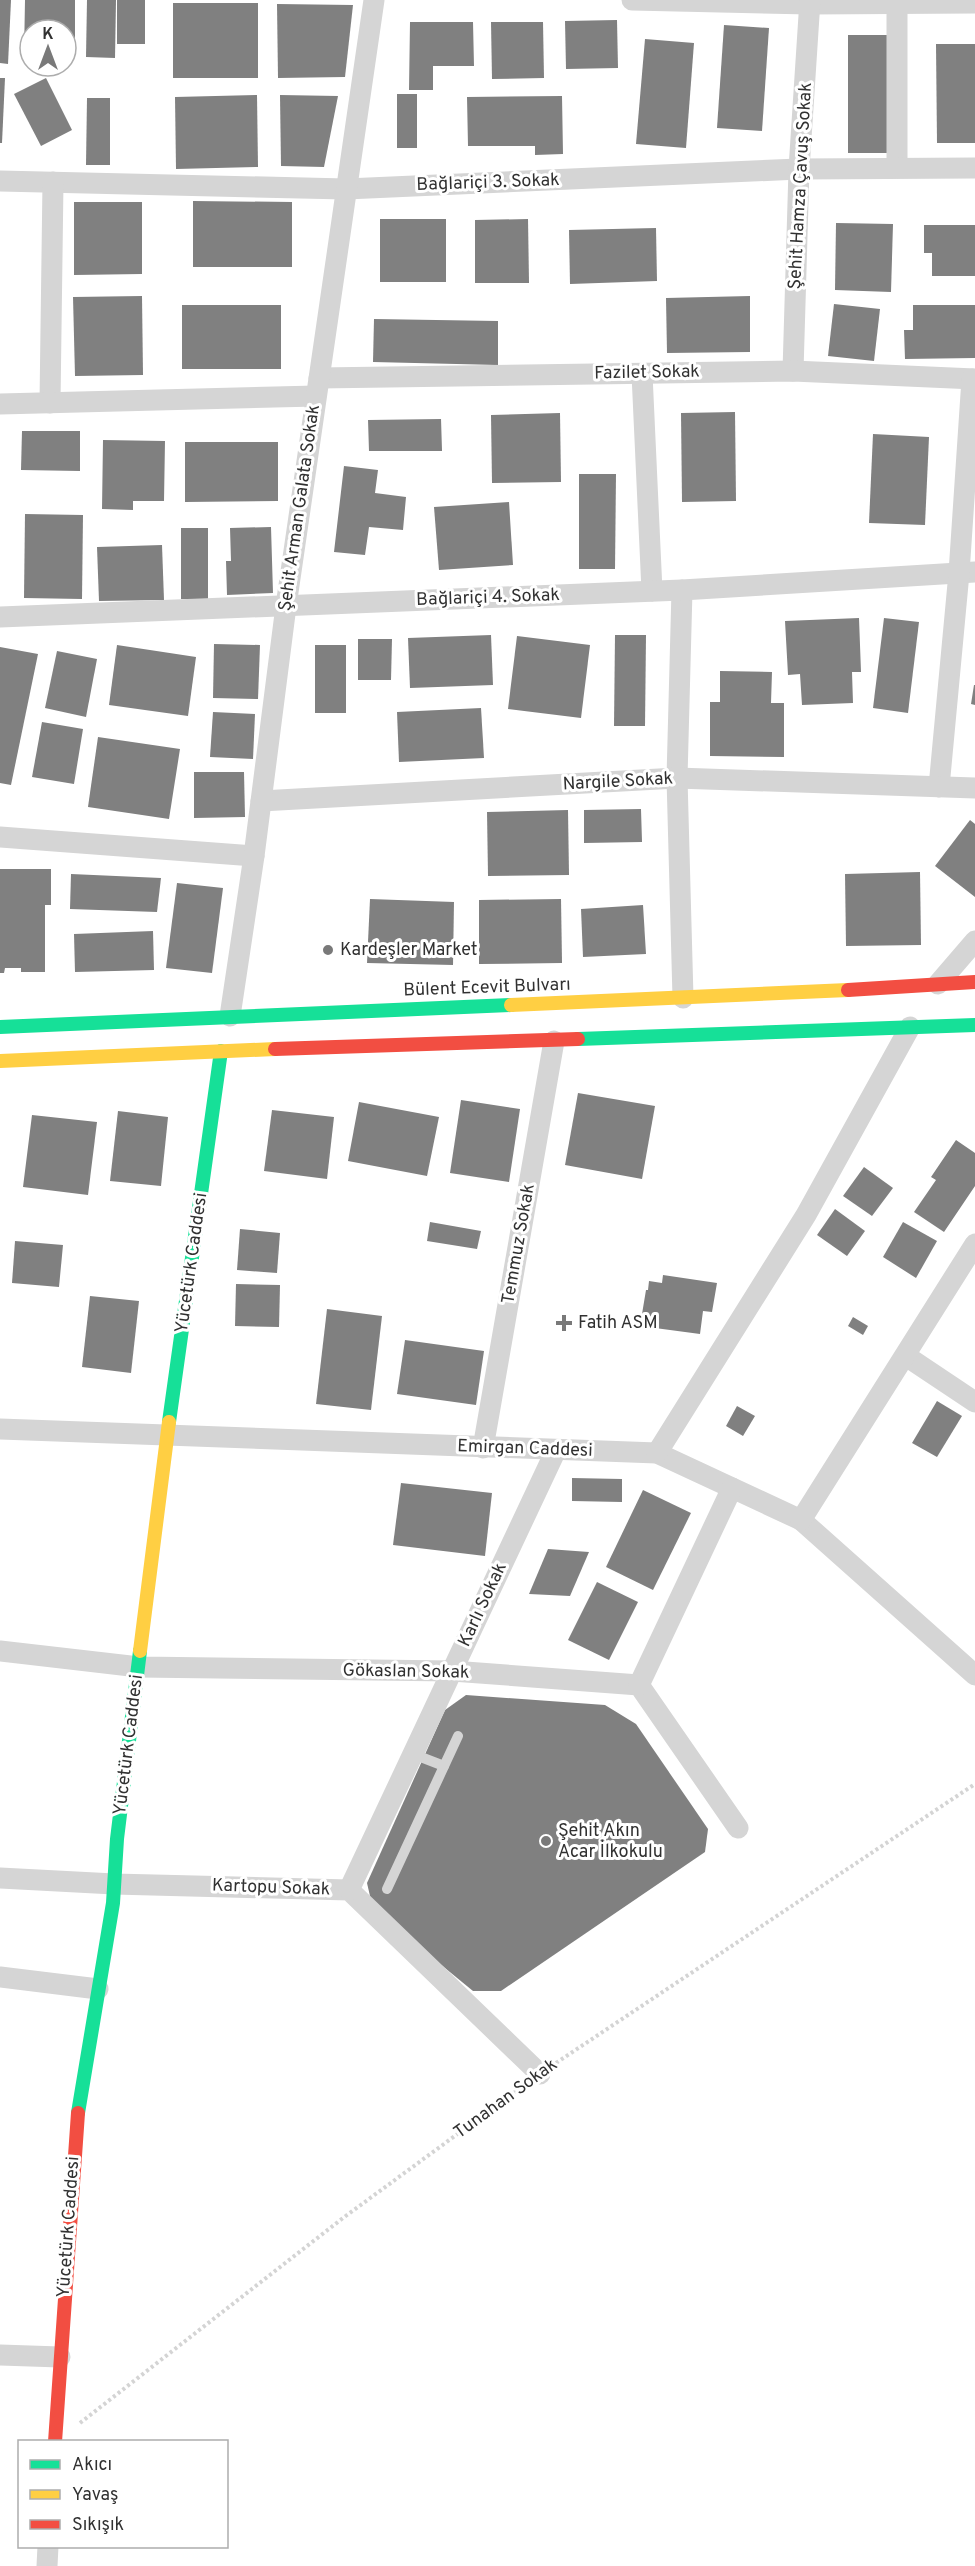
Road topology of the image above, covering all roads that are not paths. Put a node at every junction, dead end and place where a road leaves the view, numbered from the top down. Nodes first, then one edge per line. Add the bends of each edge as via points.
1 (374, 0) edge
2 (632, 0) edge
3 (810, 2) edge
4 (897, 3) junction
5 (975, 3) edge
6 (897, 168) junction
7 (975, 168) edge
8 (799, 169) junction
9 (0, 181) edge
10 (53, 182) junction
11 (346, 189) junction
12 (793, 371) junction
13 (642, 374) junction
14 (973, 379) edge
15 (317, 387) junction
16 (50, 403) junction
17 (0, 404) edge
18 (967, 573) edge
19 (682, 590) junction
20 (652, 591) junction
21 (286, 606) junction
22 (0, 617) edge
23 (677, 778) junction
24 (939, 787) junction
25 (975, 788) edge
26 (261, 801) junction
27 (0, 837) edge
28 (254, 856) junction
29 (975, 941) edge
30 (975, 982) edge
31 (938, 984) junction
32 (683, 998) junction
33 (230, 1016) junction
34 (975, 1025) edge
35 (0, 1027) edge
36 (910, 1027) junction
37 (554, 1041) junction
38 (222, 1051) junction
39 (0, 1062) edge
40 (975, 1244) edge
41 (906, 1356) junction
42 (975, 1402) edge
43 (0, 1429) edge
44 (167, 1437) junction
45 (483, 1448) junction
46 (556, 1450) junction
47 (657, 1453) junction
48 (732, 1488) junction
49 (801, 1520) junction
50 (0, 1651) edge
51 (139, 1667) junction
52 (974, 1670) edge
53 (452, 1671) junction
54 (639, 1685) junction
55 (458, 1736) dead end
56 (413, 1754) junction
57 (444, 1766) junction
58 (738, 1828) dead end
59 (0, 1878) edge
60 (114, 1884) junction
61 (387, 1889) dead end
62 (349, 1890) junction
63 (0, 1977) edge
64 (98, 1989) junction
65 (540, 2074) road end
66 (0, 2355) edge
67 (60, 2357) junction
68 (55, 2440) edge
69 (48, 2548) edge
70 (47, 2566) edge

1 - 11 street, Şehit Arman Galata Sokak
2 - 3 street
3 - 4 street
3 - 8 street, Şehit Hamza Çavuş Sokak
4 - 5 street
4 - 6 street
6 - 7 street, Bağlariçi 3. Sokak
6 - 8 street, Bağlariçi 3. Sokak
8 - 11 street, Bağlariçi 3. Sokak
8 - 12 street, Şehit Hamza Çavuş Sokak
9 - 10 street, Bağlariçi 3. Sokak
10 - 11 street, Bağlariçi 3. Sokak
10 - 16 street
11 - 15 street, Şehit Arman Galata Sokak
12 - 13 street, Fazilet Sokak
12 - 14 street, Fazilet Sokak
13 - 15 street, Fazilet Sokak
13 - 20 street
14 - 18 street
15 - 16 street, Fazilet Sokak
15 - 21 street, Şehit Arman Galata Sokak
16 - 17 street, Fazilet Sokak
18 - 19 street, Bağlariçi 4. Sokak
18 - 24 street
19 - 20 street, Bağlariçi 4. Sokak
19 - 23 street
20 - 21 street, Bağlariçi 4. Sokak
21 - 22 street, Bağlariçi 4. Sokak
21 - 26 street, Şehit Arman Galata Sokak
23 - 24 street, Nargile Sokak
23 - 26 street, Nargile Sokak
23 - 32 street
24 - 25 street, Nargile Sokak
26 - 28 street, Şehit Arman Galata Sokak
27 - 28 street
28 - 33 street, Şehit Arman Galata Sokak
29 - 31 street
30 - 31 main road, Bülent Ecevit Bulvarı
31 - 32 main road, Bülent Ecevit Bulvarı
32 - 33 main road, Bülent Ecevit Bulvarı
33 - 35 main road, Bülent Ecevit Bulvarı
34 - 36 main road
36 - 37 main road
36 - 47 street via 806,1215
37 - 38 main road
37 - 45 street, Temmuz Sokak
38 - 39 main road
38 - 44 main road, Yücetürk Caddesi
40 - 41 street
41 - 42 street
41 - 49 street
43 - 44 street, Emirgan Caddesi
44 - 45 street, Emirgan Caddesi
44 - 51 main road, Yücetürk Caddesi
45 - 46 street, Emirgan Caddesi
46 - 47 street, Emirgan Caddesi
46 - 53 street, Karlı Sokak
47 - 48 street, Emirgan Caddesi
48 - 49 street, Emirgan Caddesi
48 - 54 street
49 - 52 street, Emirgan Caddesi
50 - 51 street, Gökaslan Sokak
51 - 53 street, Gökaslan Sokak
51 - 60 main road, Yücetürk Caddesi
53 - 54 street, Gökaslan Sokak
53 - 56 street, Karlı Sokak
54 - 58 street
55 - 57 lane
56 - 57 lane
56 - 62 street, Karlı Sokak
57 - 61 lane
59 - 60 street, Kartopu Sokak
60 - 62 street, Kartopu Sokak
60 - 64 main road, Yücetürk Caddesi
62 - 65 street, Kartopu Sokak
63 - 64 street
64 - 67 main road, Yücetürk Caddesi via 78,2108
66 - 67 street
67 - 68 main road, Yücetürk Caddesi
69 - 70 street

